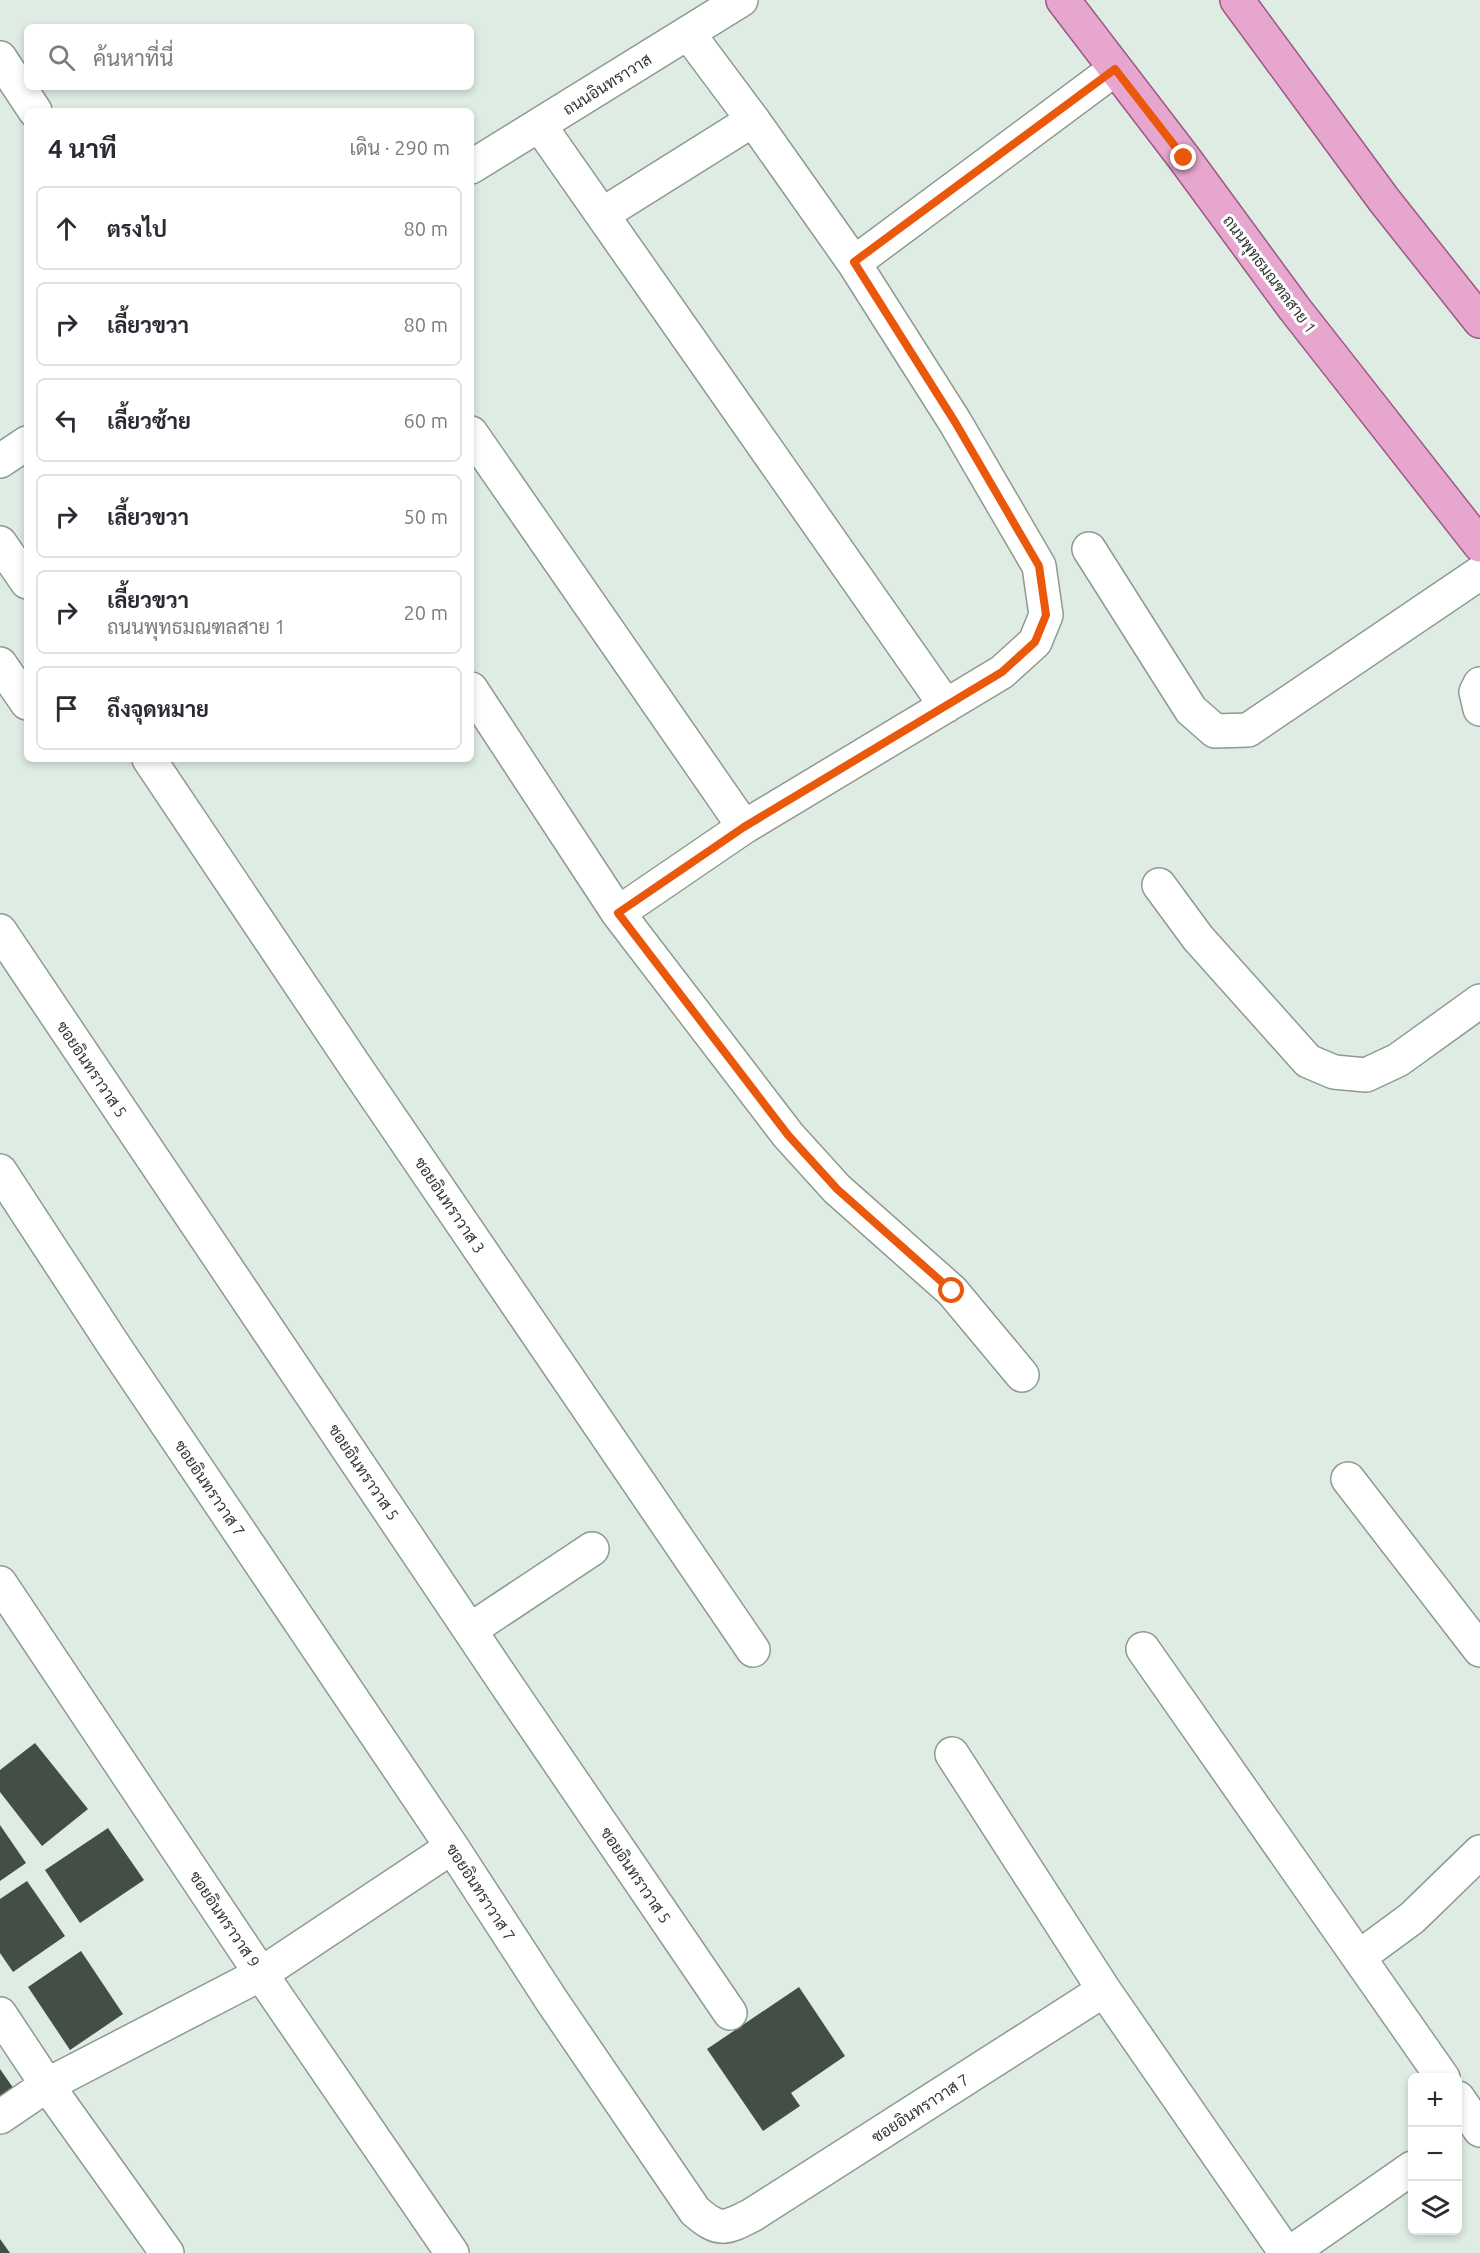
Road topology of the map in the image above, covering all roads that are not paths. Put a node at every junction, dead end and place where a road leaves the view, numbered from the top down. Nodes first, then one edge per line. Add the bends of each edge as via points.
1 (741, 0) edge
2 (1063, 0) edge
3 (1237, 0) edge
4 (688, 33) junction
5 (0, 58) edge
6 (1115, 69) junction
7 (33, 108) edge
8 (753, 120) junction
9 (540, 126) junction
10 (474, 165) edge
11 (603, 214) junction
12 (854, 262) junction
13 (1480, 321) edge
14 (474, 437) edge
15 (24, 445) edge
16 (0, 460) edge
17 (0, 543) edge
18 (1480, 545) edge
19 (1089, 549) dead end
20 (1480, 573) edge
21 (24, 578) edge
22 (0, 664) edge
23 (1480, 684) edge
24 (474, 694) edge
25 (24, 699) edge
26 (946, 706) junction
27 (1480, 709) edge
28 (151, 762) edge
29 (744, 827) junction
30 (1160, 885) dead end
31 (618, 913) junction
32 (0, 930) edge
33 (1480, 1001) edge
34 (0, 1171) edge
35 (1022, 1375) dead end
36 (1348, 1479) dead end
37 (592, 1550) dead end
38 (0, 1583) edge
39 (470, 1630) junction
40 (1143, 1649) dead end
41 (753, 1650) dead end
42 (1480, 1650) edge
43 (952, 1754) dead end
44 (452, 1847) junction
45 (1480, 1852) edge
46 (1359, 1957) junction
47 (261, 1974) junction
48 (1104, 1990) junction
49 (730, 2013) dead end
50 (0, 2014) edge
51 (1440, 2073) edge
52 (46, 2085) junction
53 (1462, 2108) edge
54 (0, 2117) edge
55 (1471, 2131) edge
56 (1408, 2171) edge
57 (166, 2253) edge
58 (452, 2253) edge
59 (1288, 2253) edge

1 - 4 street, ถนนอินทราวาส
2 - 6 main road, ถนนพุทธมณฑลสาย 1
3 - 13 main road via 1384,200
4 - 8 street
4 - 9 street, ถนนอินทราวาส
5 - 7 street
6 - 12 street
6 - 18 main road, ถนนพุทธมณฑลสาย 1 via 1294,308
8 - 11 street
8 - 12 street
9 - 10 street, ถนนอินทราวาส
9 - 11 street
11 - 26 street
12 - 26 street via 955,422 1039,566 1046,615 1035,642 1002,672
14 - 29 street
15 - 16 street
17 - 21 street
19 - 20 street via 1191,710 1215,732 1248,730
22 - 25 street
23 - 27 street via 1476,692
24 - 31 street
26 - 29 street
28 - 41 street, ซอยอินทราวาส 3
29 - 31 street
30 - 33 street via 1198,938 1308,1061 1334,1072 1366,1075 1398,1060
31 - 35 street via 788,1135 837,1189 952,1291
32 - 39 street, ซอยอินทราวาส 5
34 - 44 street, ซอยอินทราวาส 7
36 - 42 street
37 - 39 street
38 - 47 street, ซอยอินทราวาส 9
39 - 49 street, ซอยอินทราวาส 5
40 - 46 street
43 - 48 street
44 - 47 street
44 - 48 street, ซอยอินทราวาส 7 via 695,2211 712,2225 731,2226 752,2215
45 - 46 street via 1412,1918
46 - 51 street
47 - 52 street
47 - 58 street, ซอยอินทราวาส 9
48 - 59 street
50 - 52 street
52 - 54 street
52 - 57 street
53 - 55 street
56 - 59 street

